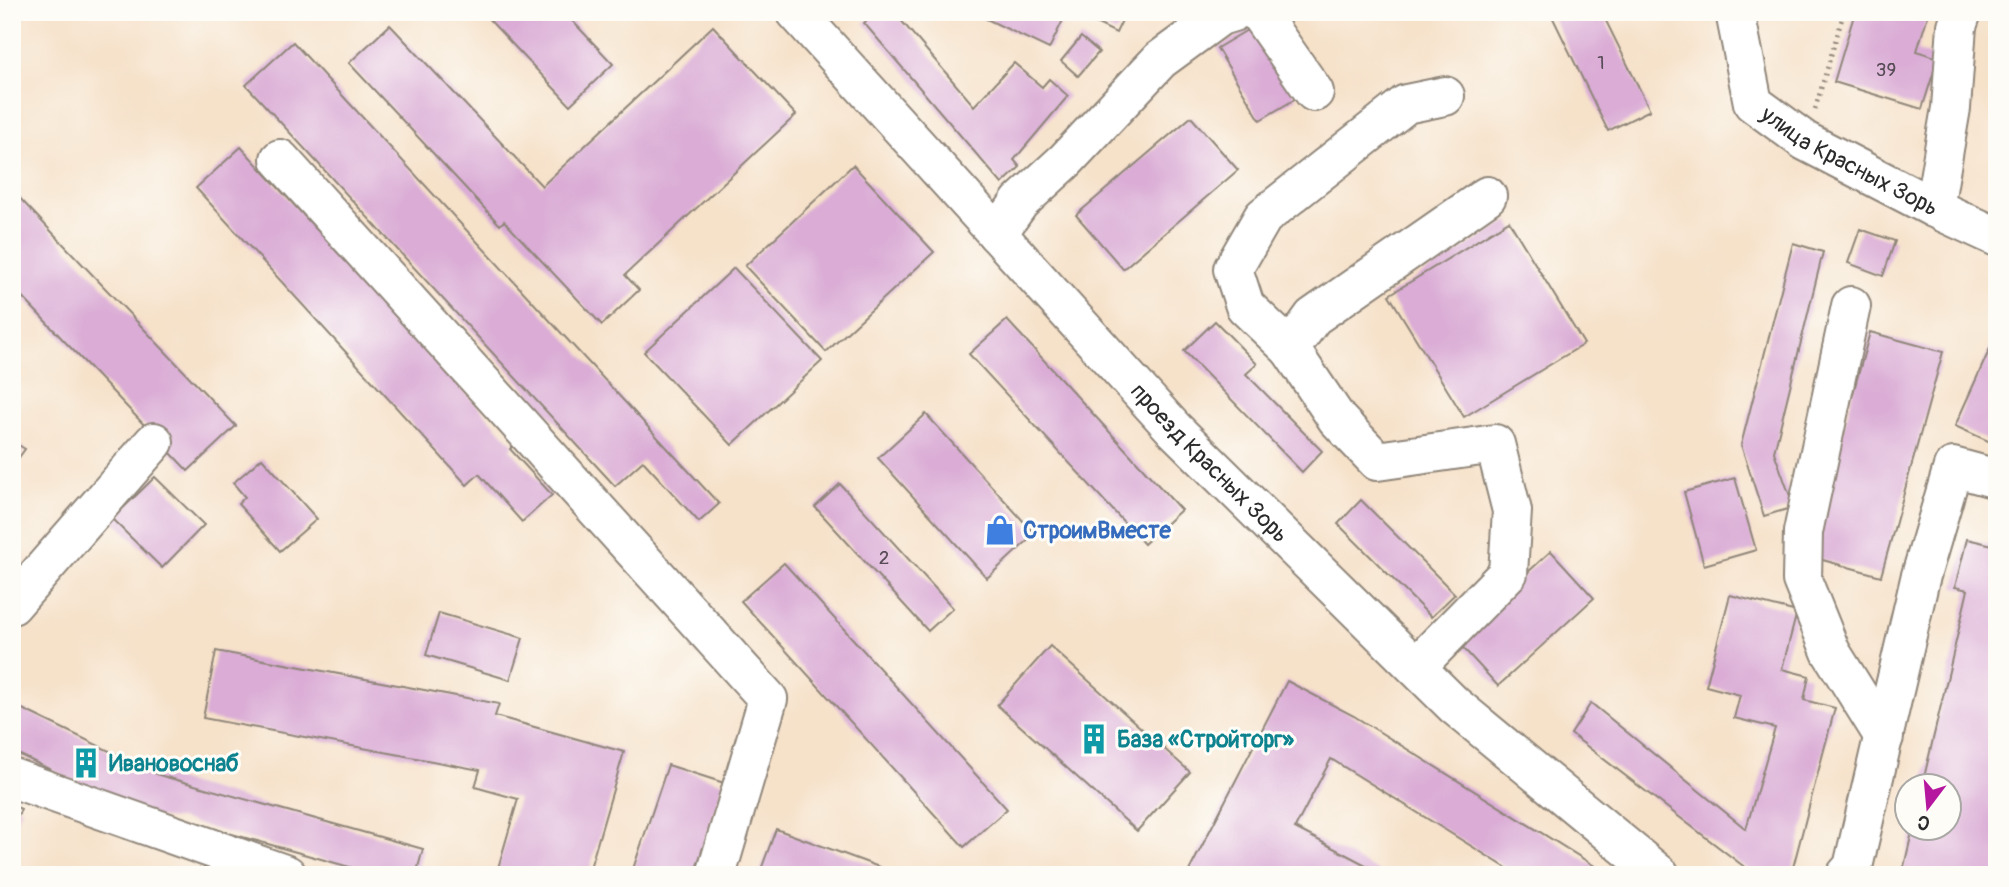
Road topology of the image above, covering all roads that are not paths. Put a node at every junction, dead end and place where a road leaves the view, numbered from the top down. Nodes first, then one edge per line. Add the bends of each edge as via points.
1 (796, 12) edge
2 (1233, 12) edge
3 (1258, 12) edge
4 (1734, 12) edge
5 (1962, 12) edge
6 (1314, 92) dead end
7 (1445, 96) dead end
8 (280, 159) dead end
9 (1487, 195) dead end
10 (1934, 208) junction
11 (997, 234) junction
12 (1997, 237) edge
13 (1851, 306) dead end
14 (1290, 349) junction
15 (154, 442) dead end
16 (1997, 479) edge
17 (12, 605) edge
18 (1416, 667) junction
19 (1884, 737) junction
20 (12, 778) edge
21 (288, 875) edge
22 (716, 875) edge
23 (1660, 875) edge
24 (1846, 875) edge

1 - 11 street, проезд Красных Зорь
2 - 11 street via 1220,16 1160,60 1020,202
3 - 6 street
4 - 10 street, улица Красных Зорь via 1753,103 1805,141
5 - 10 street
7 - 14 street via 1406,104 1263,217 1233,269 1245,306
8 - 22 street via 768,699
9 - 14 street via 1313,317
10 - 12 street, улица Красных Зорь
11 - 18 street, проезд Красных Зорь via 1174,429
13 - 19 street via 1803,532 1802,580 1831,652
14 - 18 street via 1337,419 1377,461 1495,444 1512,511 1508,573
15 - 17 street
16 - 19 street via 1953,467 1920,579
18 - 23 street, проезд Красных Зорь via 1454,705
19 - 24 street via 1853,867
20 - 21 street

